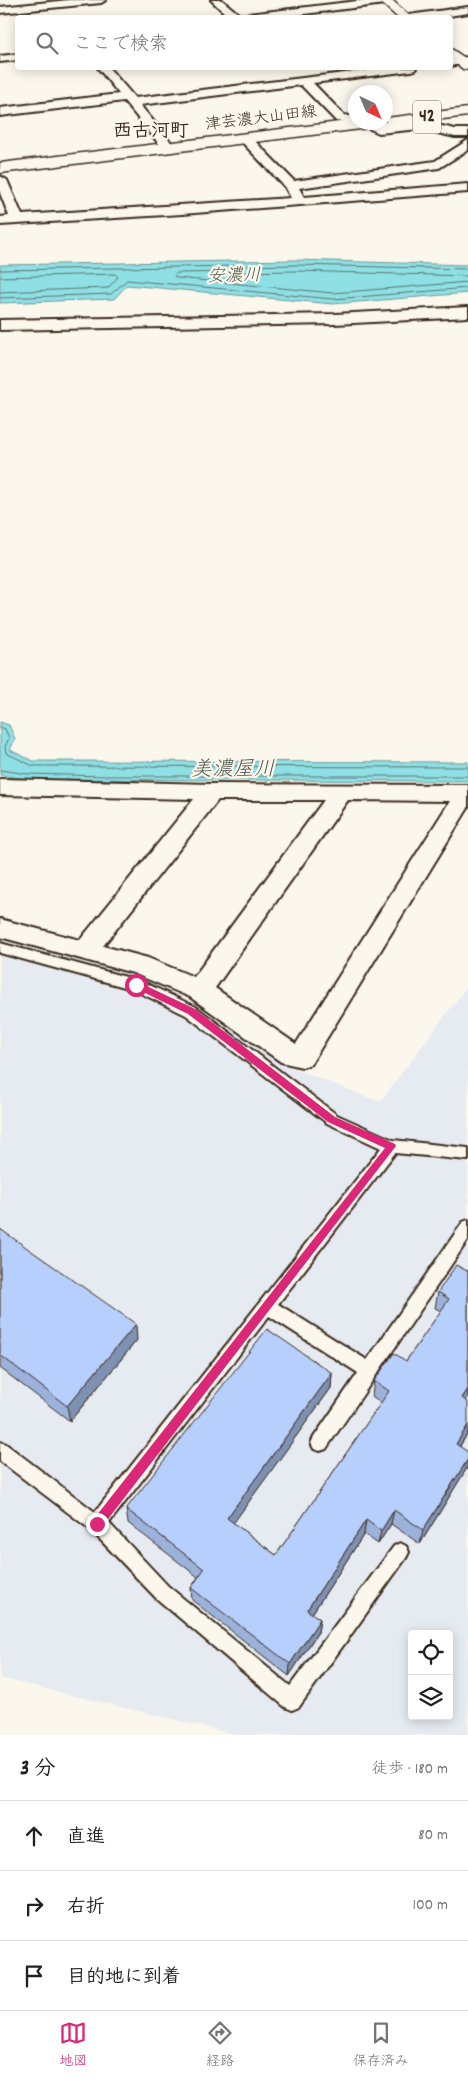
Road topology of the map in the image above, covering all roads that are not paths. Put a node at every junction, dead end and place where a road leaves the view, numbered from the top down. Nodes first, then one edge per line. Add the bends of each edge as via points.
1 (101, 0) edge
2 (216, 0) edge
3 (384, 0) edge
4 (460, 0) edge
5 (49, 2) edge
6 (468, 4) edge
7 (0, 10) edge
8 (308, 10) junction
9 (468, 10) edge
10 (60, 15) edge
11 (234, 15) edge
12 (264, 15) edge
13 (314, 15) edge
14 (403, 15) edge
15 (430, 15) edge
16 (15, 57) edge
17 (0, 59) edge
18 (105, 70) edge
19 (294, 70) edge
20 (394, 70) edge
21 (305, 81) junction
22 (130, 100) junction
23 (468, 103) edge
24 (393, 111) edge
25 (0, 112) edge
26 (468, 112) edge
27 (348, 117) edge
28 (340, 118) junction
29 (348, 119) edge
30 (393, 121) edge
31 (348, 124) edge
32 (393, 128) edge
33 (468, 133) edge
34 (245, 138) junction
35 (166, 143) junction
36 (468, 144) edge
37 (0, 160) edge
38 (0, 168) edge
39 (0, 180) edge
40 (291, 185) junction
41 (468, 188) edge
42 (299, 201) junction
43 (17, 220) junction
44 (0, 221) edge
45 (468, 312) edge
46 (468, 324) edge
47 (0, 325) edge
48 (0, 336) edge
49 (0, 787) edge
50 (212, 792) junction
51 (341, 792) junction
52 (467, 794) edge
53 (0, 928) edge
54 (0, 948) edge
55 (86, 950) junction
56 (199, 990) junction
57 (392, 1146) junction
58 (468, 1154) edge
59 (468, 1227) edge
60 (267, 1306) junction
61 (369, 1371) junction
62 (320, 1443) dead end
63 (0, 1450) edge
64 (97, 1524) junction
65 (400, 1552) dead end

1 - 5 street
2 - 11 street
3 - 8 street
3 - 14 main road
4 - 6 street
5 - 7 street
5 - 10 street
8 - 12 street
8 - 13 street
9 - 15 street
16 - 17 street
18 - 22 street
19 - 21 street
20 - 21 street
21 - 22 street
21 - 28 street
22 - 25 street
22 - 35 street
23 - 24 main road, 42
26 - 30 main road, 42
27 - 28 main road, 津芸濃大山田線
28 - 29 street
28 - 35 main road, 津芸濃大山田線
31 - 34 main road, 津芸濃大山田線
32 - 33 street via 420,125
34 - 35 main road, 津芸濃大山田線
34 - 40 street
35 - 37 main road, 津芸濃大山田線
35 - 38 main road, 津芸濃大山田線
36 - 40 street via 439,164
39 - 43 street
40 - 42 street
41 - 42 street
42 - 43 street
43 - 44 street
45 - 47 street via 335,319
46 - 48 street via 378,329
49 - 50 street
50 - 51 street
50 - 55 street
51 - 52 street
51 - 56 street
52 - 56 street via 302,1056 290,1054
53 - 55 street
54 - 57 lane via 136,985 191,1011 332,1119
55 - 56 street via 139,965
57 - 58 lane
57 - 60 lane
59 - 61 lane
60 - 61 lane
60 - 64 lane
61 - 62 lane
63 - 64 lane
64 - 65 lane via 162,1592 292,1700

